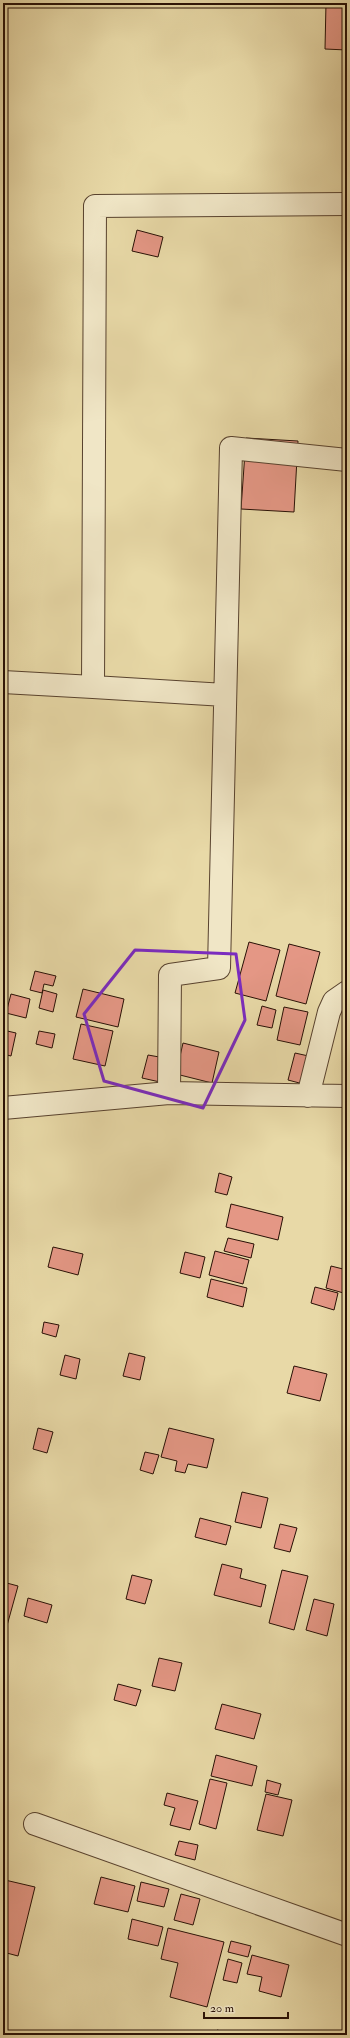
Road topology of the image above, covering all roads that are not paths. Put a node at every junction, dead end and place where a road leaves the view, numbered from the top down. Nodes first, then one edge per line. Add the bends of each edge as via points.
1 (347, 204) edge
2 (347, 460) edge
3 (3, 682) edge
4 (93, 688) junction
5 (225, 695) junction
6 (347, 992) edge
7 (170, 1093) junction
8 (308, 1096) junction
9 (347, 1096) edge
10 (3, 1108) edge
11 (35, 1824) dead end
12 (347, 1935) edge

1 - 4 street via 95,206
2 - 5 street via 230,448
3 - 4 street
4 - 5 street
5 - 7 street via 219,968 170,975
6 - 8 street via 334,1001 329,1012
7 - 8 street
7 - 10 street
8 - 9 street
11 - 12 street

